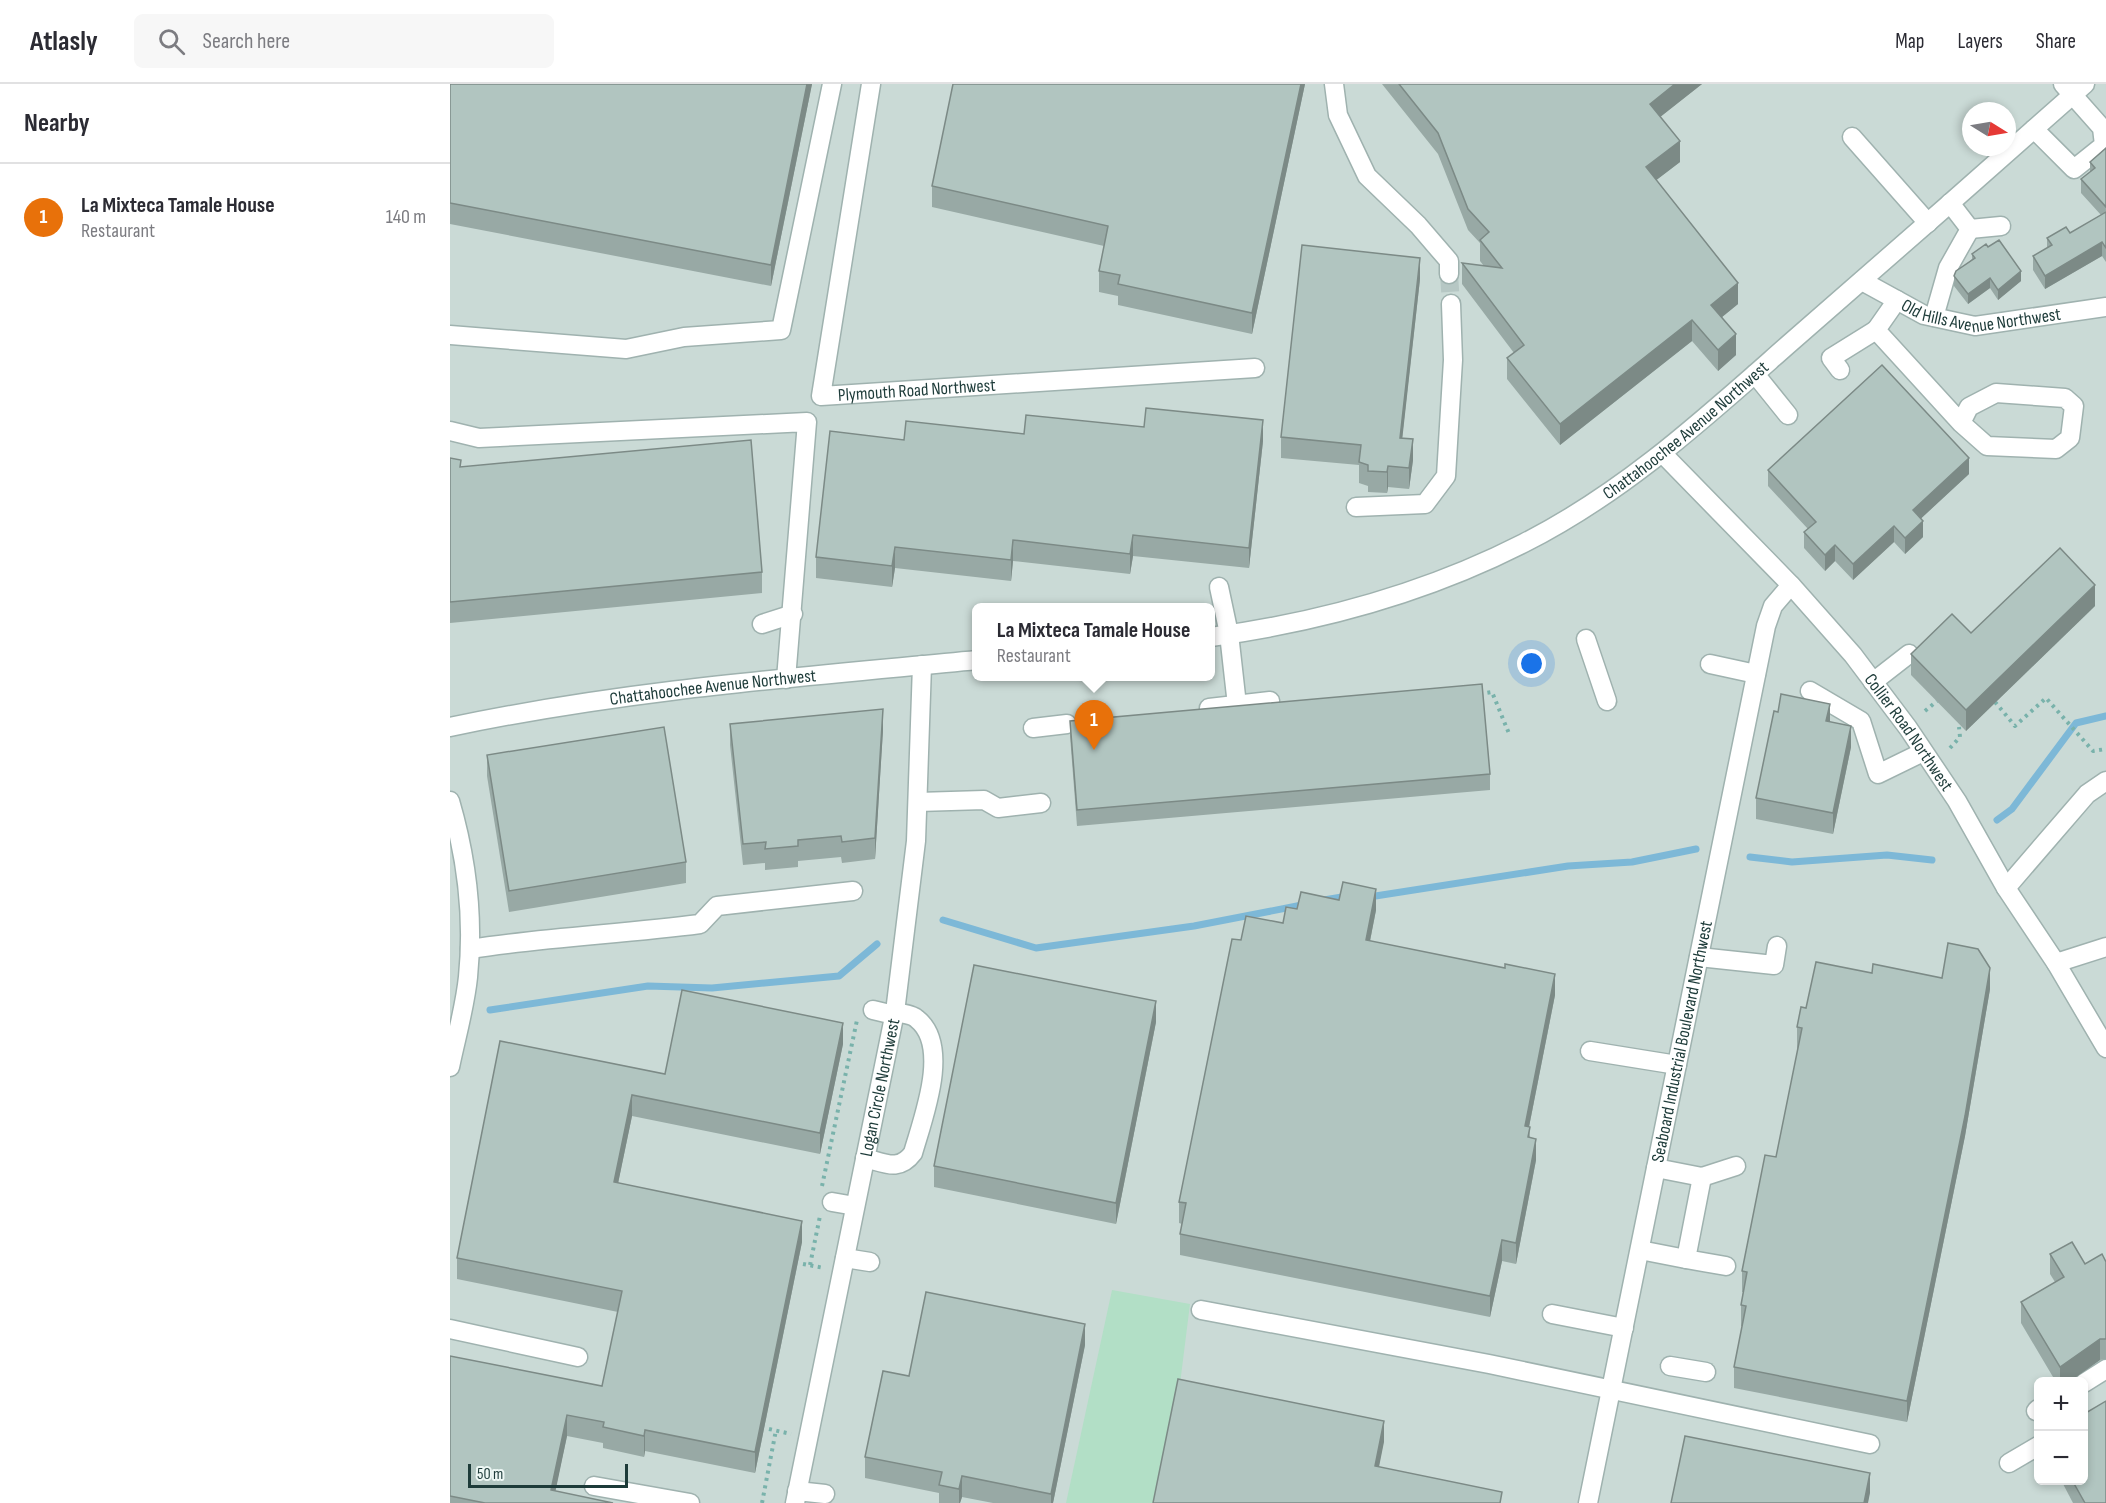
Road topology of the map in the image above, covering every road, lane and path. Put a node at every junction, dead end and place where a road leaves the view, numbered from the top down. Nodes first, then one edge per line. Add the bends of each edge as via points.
1 (832, 84) edge
2 (871, 84) edge
3 (1334, 84) edge
4 (2074, 88) edge
5 (2034, 129) junction
6 (1852, 137) dead end
7 (1950, 203) junction
8 (1928, 223) junction
9 (2001, 226) dead end
10 (1970, 229) junction
11 (1449, 274) tunnel mouth
12 (1862, 281) junction
13 (1897, 300) junction
14 (1451, 304) tunnel mouth
15 (2106, 307) edge
16 (1934, 317) junction
17 (1875, 330) junction
18 (450, 335) edge
19 (1256, 368) dead end
20 (1840, 370) dead end
21 (1755, 374) junction
22 (821, 396) junction
23 (1788, 415) dead end
24 (807, 422) junction
25 (1961, 423) junction
26 (450, 431) edge
27 (1663, 454) junction
28 (1356, 507) dead end
29 (1791, 585) junction
30 (1219, 587) dead end
31 (793, 614) junction
32 (762, 624) dead end
33 (1229, 634) junction
34 (1215, 636) edge
35 (1587, 639) dead end
36 (1909, 654) edge
37 (972, 660) edge
38 (1710, 664) dead end
39 (922, 665) junction
40 (1756, 674) junction
41 (786, 679) junction
42 (1873, 682) junction
43 (1810, 692) dead end
44 (1492, 693) dead end
45 (1270, 701) edge
46 (1607, 701) dead end
47 (1936, 701) edge
48 (1995, 702) edge
49 (1237, 705) junction
50 (1209, 708) edge
51 (1925, 711) dead end
52 (1067, 724) dead end
53 (450, 727) edge
54 (1959, 727) edge
55 (1033, 728) dead end
56 (1510, 736) dead end
57 (1950, 748) dead end
58 (2106, 749) edge
59 (1923, 752) junction
60 (2106, 781) edge
61 (450, 801) edge
62 (918, 802) junction
63 (1041, 803) dead end
64 (2006, 888) junction
65 (854, 891) dead end
66 (1776, 946) dead end
67 (2106, 947) edge
68 (470, 948) junction
69 (1699, 957) junction
70 (2056, 963) junction
71 (458, 990) edge
72 (894, 1013) junction
73 (865, 1014) joint
74 (2106, 1048) edge
75 (1590, 1051) dead end
76 (1677, 1065) junction
77 (450, 1067) edge
78 (865, 1158) junction
79 (1736, 1166) dead end
80 (1656, 1168) junction
81 (1701, 1177) junction
82 (825, 1200) junction
83 (855, 1206) junction
84 (1640, 1250) junction
85 (845, 1258) junction
86 (1686, 1259) junction
87 (870, 1262) dead end
88 (803, 1264) dead end
89 (810, 1265) junction
90 (1726, 1266) dead end
91 (828, 1268) dead end
92 (1201, 1310) dead end
93 (1552, 1314) dead end
94 (1624, 1328) junction
95 (450, 1329) edge
96 (578, 1357) dead end
97 (1670, 1366) dead end
98 (2106, 1369) edge
99 (1706, 1372) dead end
100 (2088, 1380) edge
101 (1611, 1391) junction
102 (768, 1429) dead end
103 (776, 1430) junction
104 (794, 1434) dead end
105 (1870, 1444) dead end
106 (2034, 1448) edge
107 (2009, 1463) dead end
108 (594, 1486) dead end
109 (825, 1494) dead end
110 (796, 1497) edge
111 (690, 1503) edge
112 (762, 1503) edge
113 (1588, 1503) edge

1 - 18 street via 781,330 684,337 626,349
2 - 22 street, Plymouth Road Northwest
3 - 11 street via 1338,115 1367,176 1449,261
4 - 5 street, Chattahoochee Avenue Northwest
4 - 5 street via 2102,128 2104,145 2074,169
5 - 7 street, Chattahoochee Avenue Northwest
6 - 8 street
7 - 8 street, Chattahoochee Avenue Northwest
7 - 10 street
8 - 12 street, Chattahoochee Avenue Northwest
9 - 10 street
10 - 16 street via 1948,268
12 - 13 street, Old Hills Avenue Northwest
12 - 21 street, Chattahoochee Avenue Northwest
13 - 16 street, Old Hills Avenue Northwest
13 - 17 street
14 - 28 street via 1453,360 1446,476 1425,504
15 - 16 street, Old Hills Avenue Northwest via 1975,326
17 - 20 street via 1831,358
17 - 25 street
19 - 22 street, Plymouth Road Northwest
21 - 23 street
21 - 27 street, Chattahoochee Avenue Northwest
22 - 24 street
24 - 26 street via 479,438
24 - 31 street
25 - 25 street via 1987,446 2056,449 2070,438 2074,406 2065,398 1996,393 1969,407
27 - 29 street, Collier Road Northwest
27 - 33 street, Chattahoochee Avenue Northwest via 1568,519 1472,568 1374,604
29 - 40 street, Seaboard Industrial Boulevard Northwest via 1773,606
29 - 42 street, Collier Road Northwest
30 - 33 street
31 - 32 street
31 - 41 street
33 - 34 street, Chattahoochee Avenue Northwest
33 - 49 street
35 - 46 street
36 - 42 street
37 - 39 street, Chattahoochee Avenue Northwest
38 - 40 street
39 - 41 street, Chattahoochee Avenue Northwest
39 - 62 street, Logan Circle Northwest
40 - 69 street, Seaboard Industrial Boulevard Northwest
41 - 53 street, Chattahoochee Avenue Northwest via 617,696
42 - 59 street, Collier Road Northwest
43 - 59 street via 1861,721 1878,774
44 - 56 path
45 - 49 street
47 - 51 path
48 - 58 path via 2015,726 2046,698 2093,751
49 - 50 street
52 - 55 street
54 - 57 path via 1960,737
59 - 64 street, Collier Road Northwest via 1957,801
60 - 64 street via 2087,794
61 - 68 street via 467,871
62 - 63 street via 984,800 999,808
62 - 72 street, Logan Circle Northwest via 908,919
64 - 70 street, Collier Road Northwest
65 - 68 street via 717,906 700,924
66 - 69 street via 1774,965
67 - 70 street
68 - 71 street
69 - 76 street, Seaboard Industrial Boulevard Northwest
70 - 74 street, Collier Road Northwest
71 - 77 street
72 - 73 street
72 - 78 street, Logan Circle Northwest
72 - 78 street via 915,1017 921,1023 929,1034 935,1057 913,1153 896,1165
73 - 82 path
75 - 76 street
76 - 80 street, Seaboard Industrial Boulevard Northwest
78 - 83 street, Logan Circle Northwest
79 - 81 street
80 - 81 street
80 - 84 street, Seaboard Industrial Boulevard Northwest
81 - 86 street
82 - 83 street
82 - 89 path
83 - 85 street, Logan Circle Northwest
84 - 86 street
84 - 94 street, Seaboard Industrial Boulevard Northwest
85 - 87 street
85 - 110 street, Logan Circle Northwest
86 - 90 street
88 - 89 path
89 - 91 path
92 - 101 street
93 - 94 street
94 - 101 street, Seaboard Industrial Boulevard Northwest
95 - 96 street
97 - 99 street
98 - 100 street
101 - 105 street
101 - 113 street, Seaboard Industrial Boulevard Northwest
102 - 103 path
103 - 104 path
103 - 112 path
106 - 107 street
108 - 111 street
109 - 110 street

